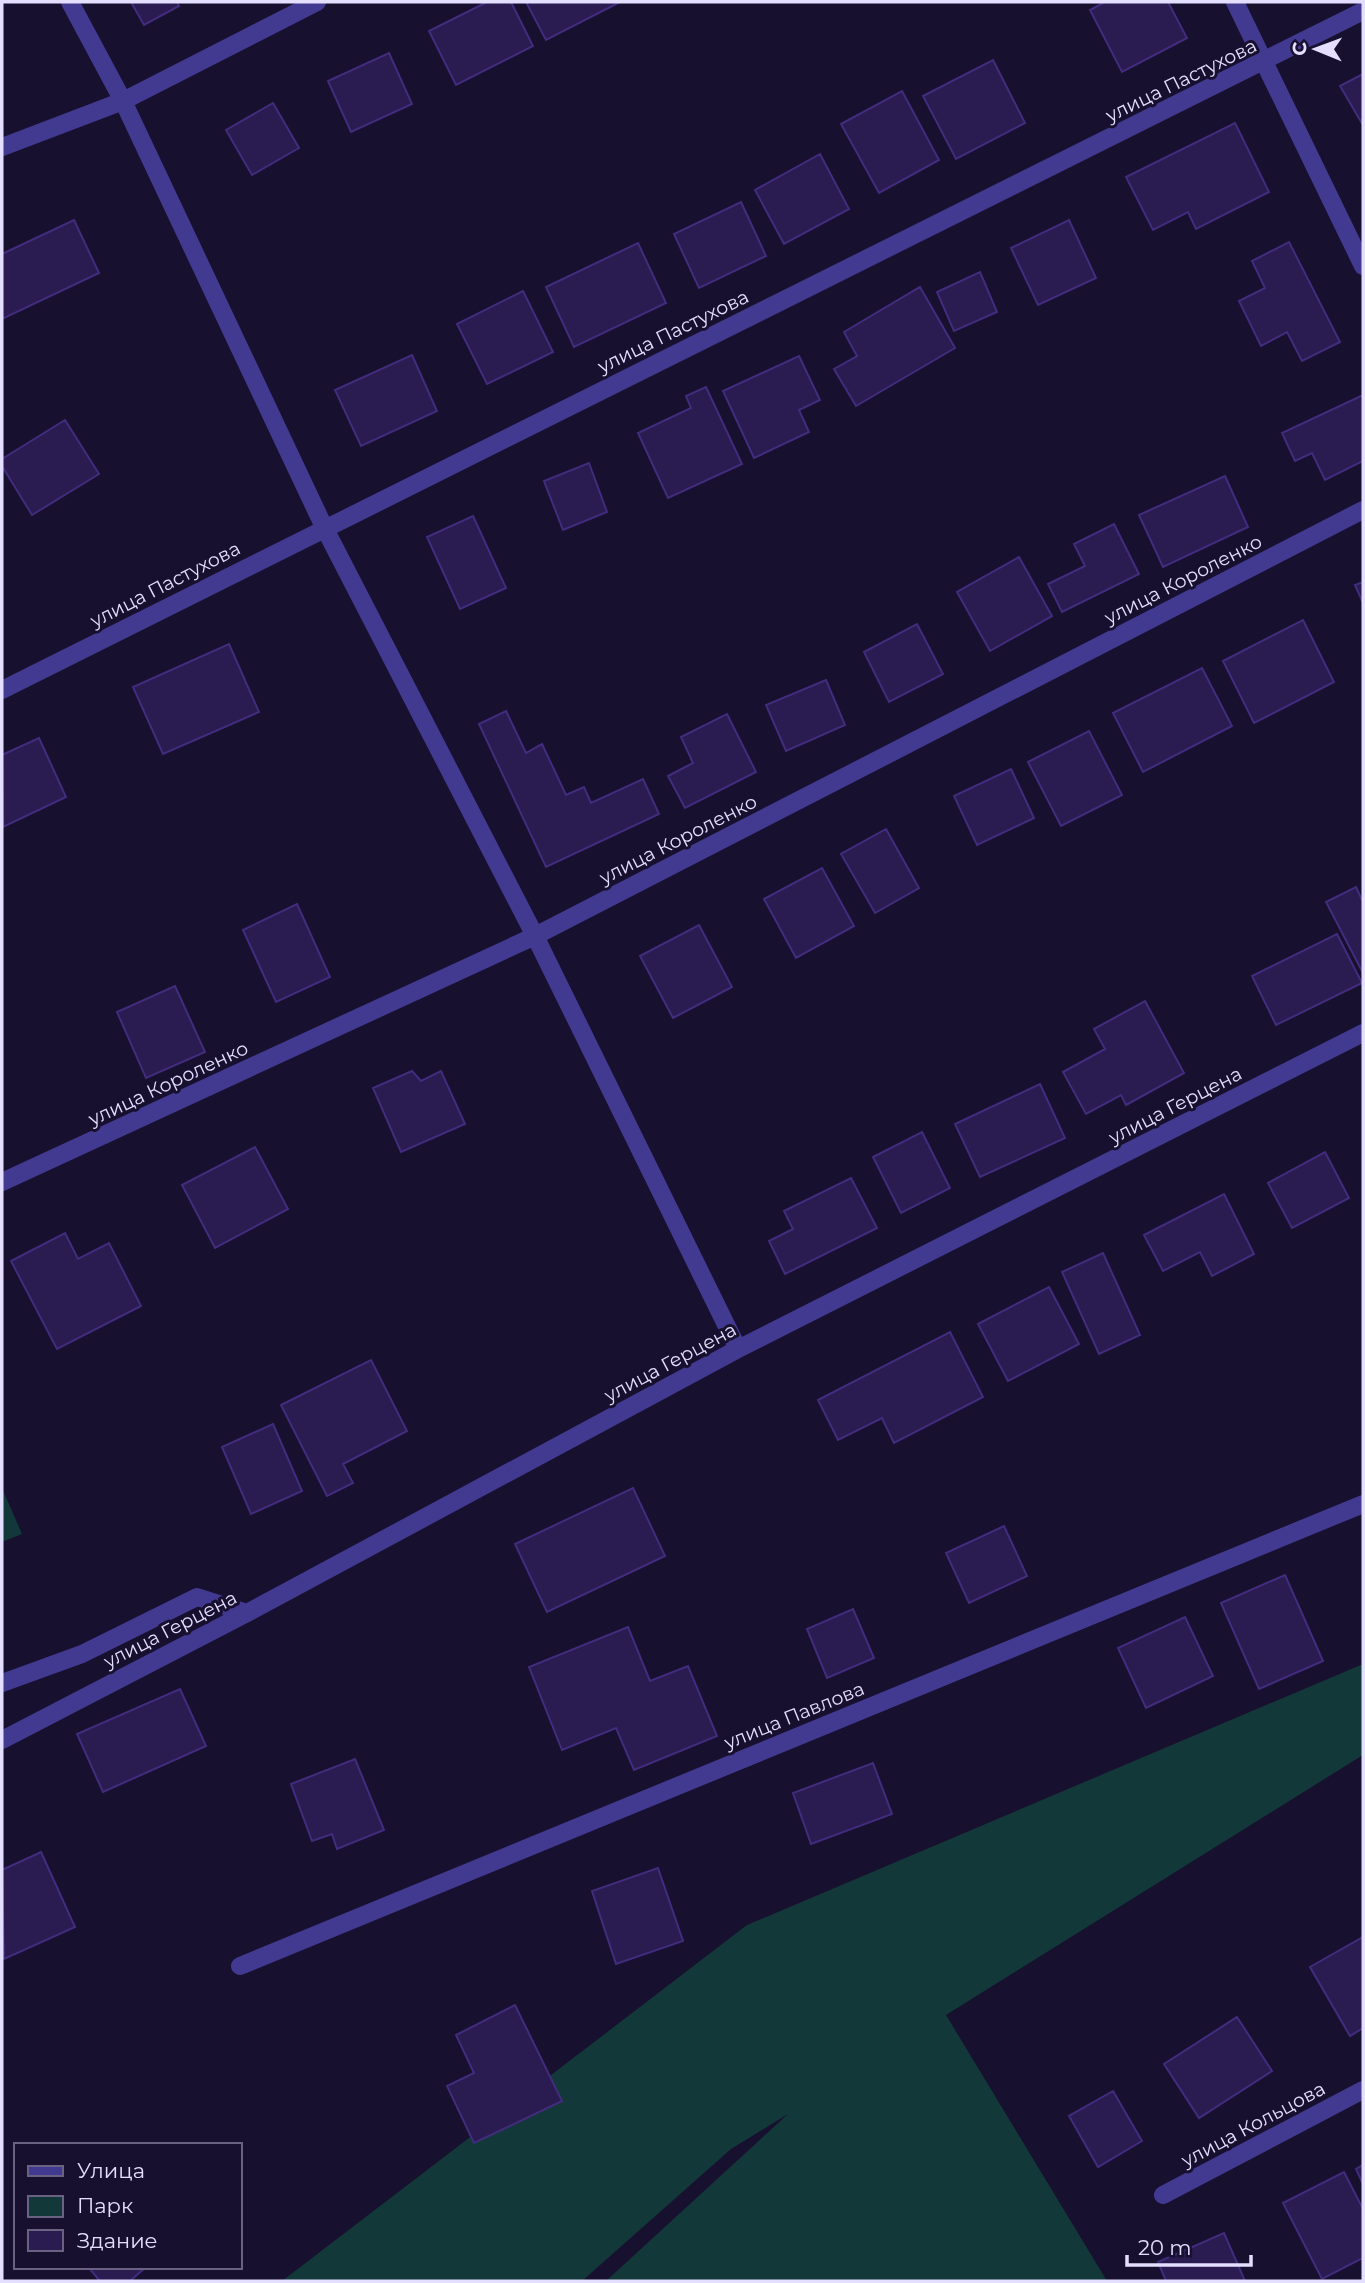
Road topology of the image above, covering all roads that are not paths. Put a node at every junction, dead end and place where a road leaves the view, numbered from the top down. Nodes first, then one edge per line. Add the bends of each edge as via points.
1 (71, 2) edge
2 (317, 2) edge
3 (1235, 2) edge
4 (1363, 11) edge
5 (1264, 62) junction
6 (123, 101) junction
7 (2, 148) edge
8 (1363, 266) edge
9 (1363, 510) edge
10 (324, 527) junction
11 (2, 690) edge
12 (535, 936) junction
13 (1363, 1033) edge
14 (2, 1182) edge
15 (738, 1349) junction
16 (1363, 1504) edge
17 (247, 1613) junction
18 (2, 1683) edge
19 (2, 1740) edge
20 (240, 1966) dead end
21 (1363, 2090) edge
22 (1163, 2195) dead end

1 - 6 street
2 - 6 street
3 - 5 street
4 - 5 street, улица Пастухова
5 - 8 street
5 - 10 street, улица Пастухова
6 - 7 street
6 - 10 street
9 - 12 street, улица Короленко
10 - 11 street, улица Пастухова
10 - 12 street
12 - 14 street, улица Короленко
12 - 15 street
13 - 15 street, улица Герцена
15 - 17 street, улица Герцена
16 - 20 street, улица Павлова
17 - 18 street via 197,1597 82,1654
17 - 19 street, улица Герцена
21 - 22 street, улица Кольцова

